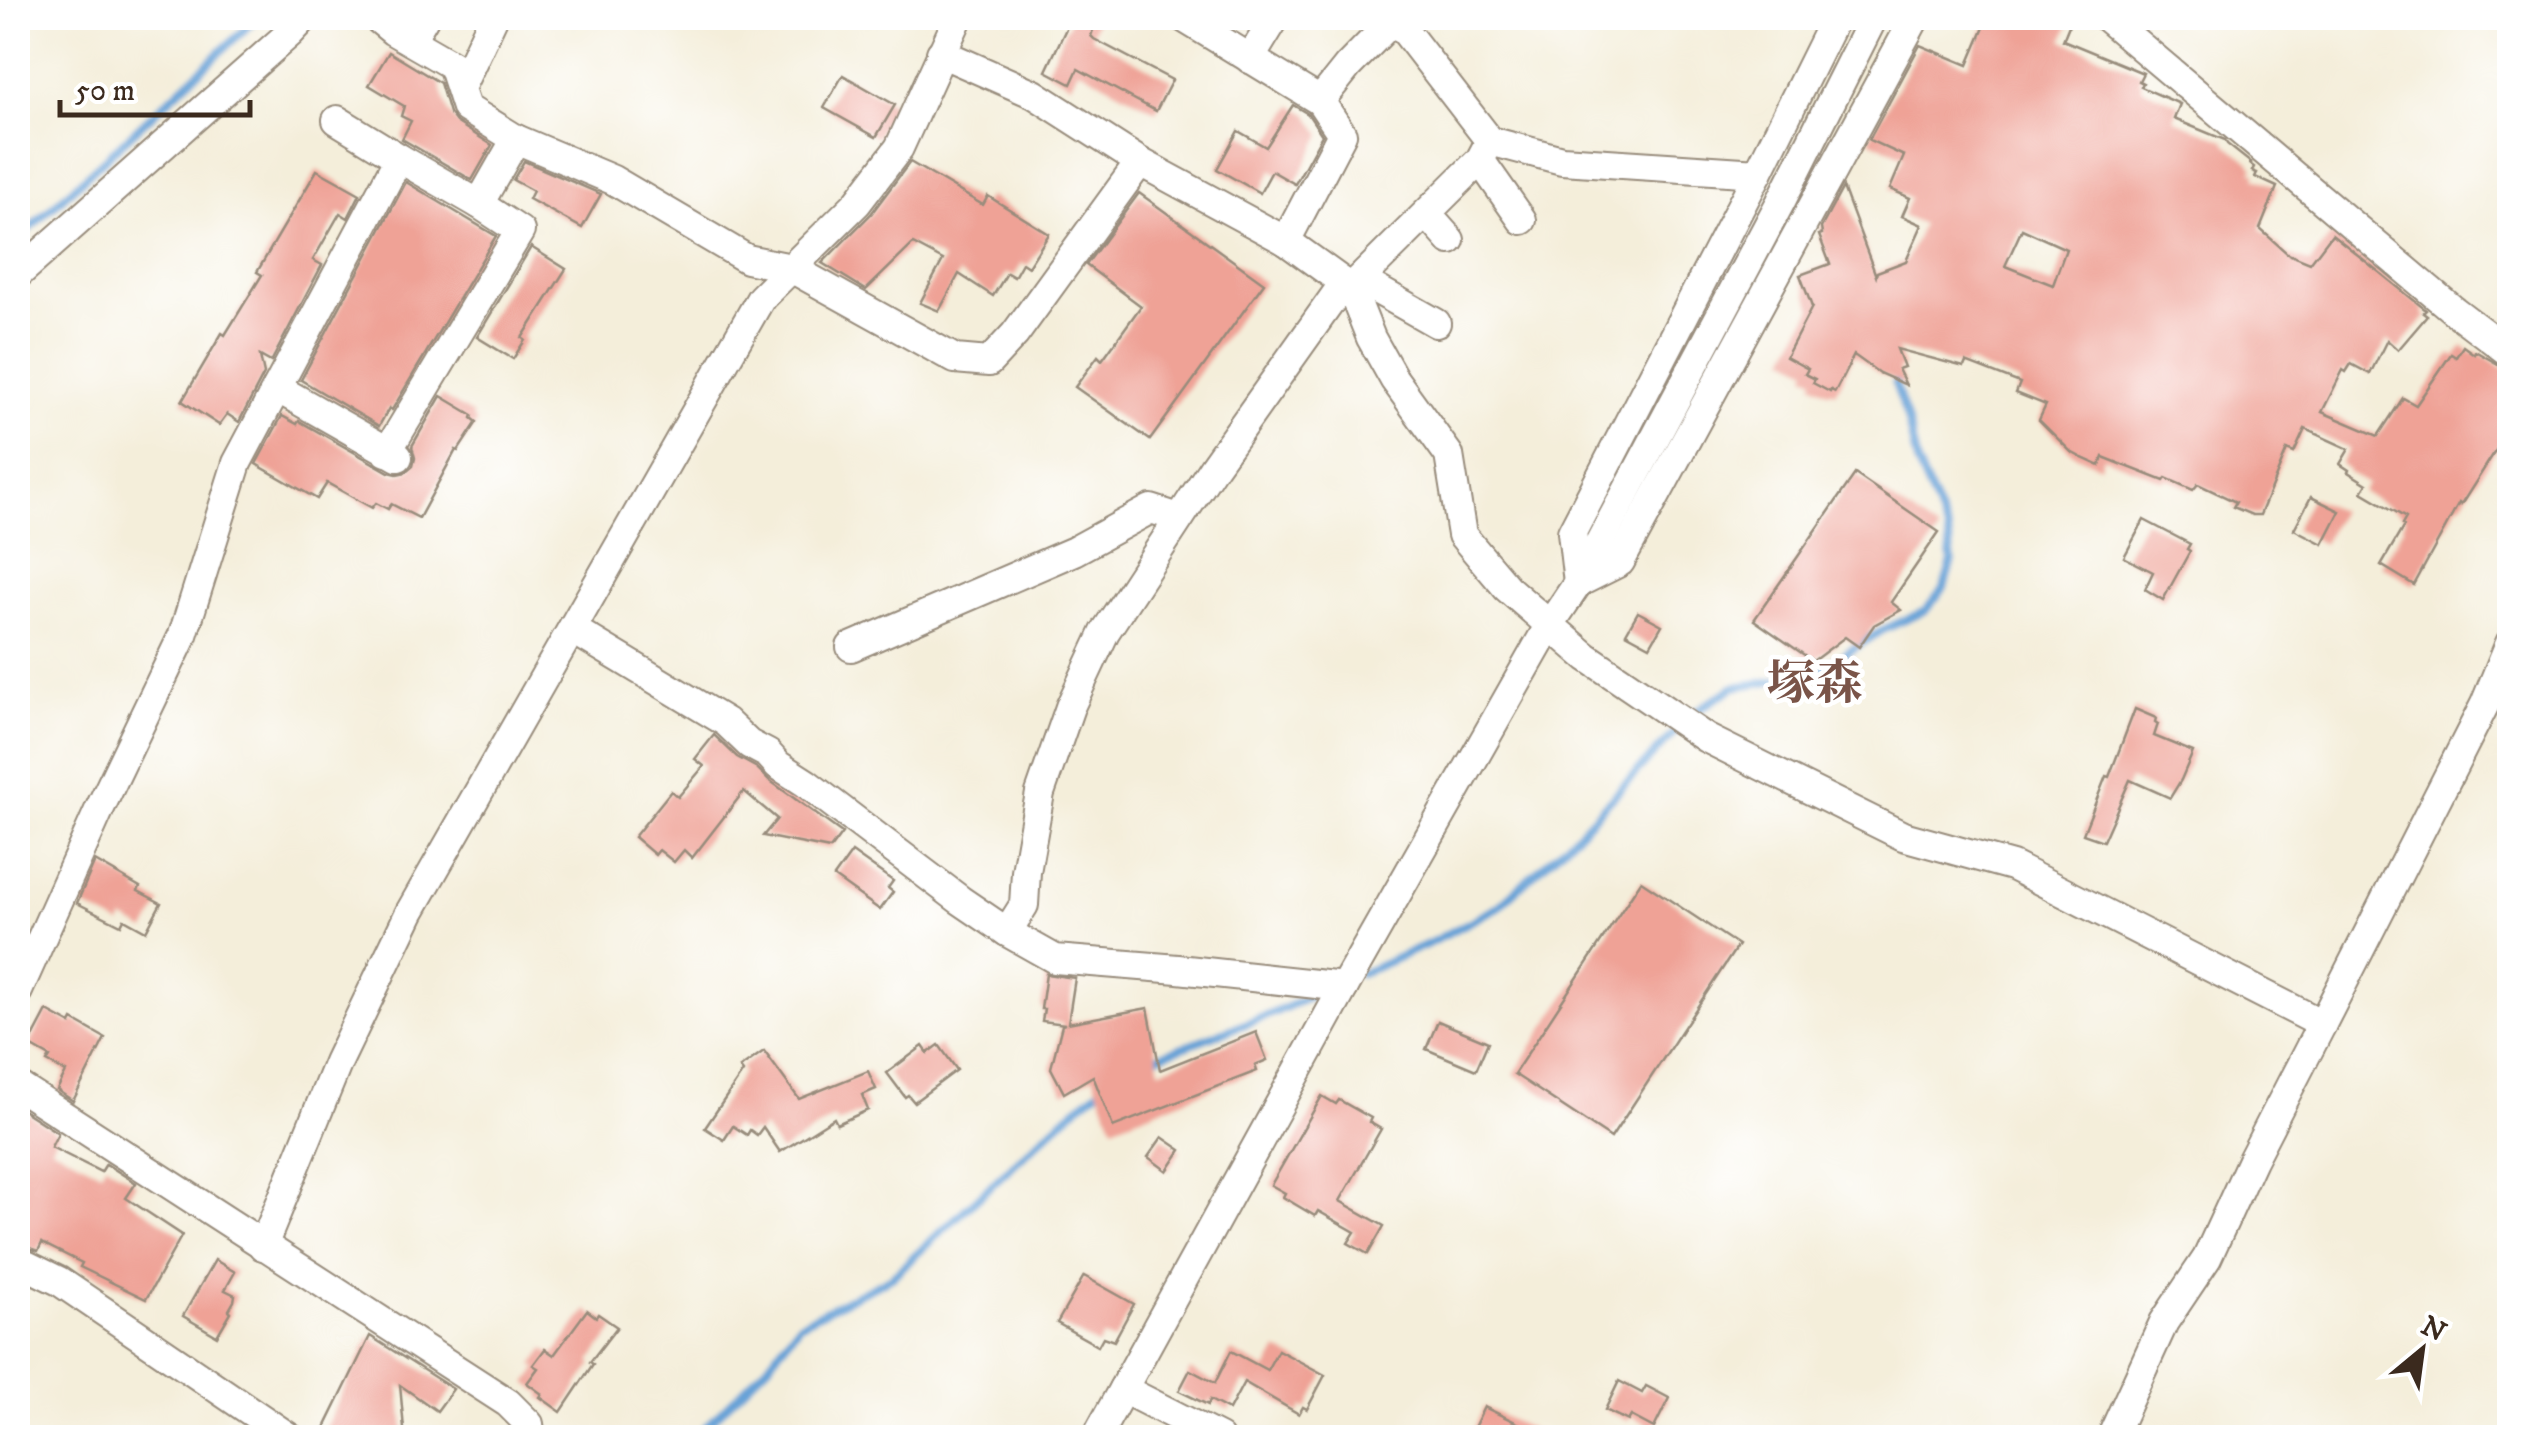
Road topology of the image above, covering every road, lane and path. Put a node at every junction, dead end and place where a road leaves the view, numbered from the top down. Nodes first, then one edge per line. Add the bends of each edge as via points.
1 (304, 18) edge
2 (377, 18) edge
3 (493, 18) edge
4 (958, 18) edge
5 (1184, 18) edge
6 (1274, 18) edge
7 (1395, 18) edge
8 (1835, 18) edge
9 (1872, 18) edge
10 (1915, 18) edge
11 (2107, 18) edge
12 (418, 29) edge
13 (941, 53) junction
14 (1250, 59) junction
15 (460, 86) junction
16 (1320, 101) junction
17 (336, 120) dead end
18 (516, 139) junction
19 (1485, 150) junction
20 (399, 158) junction
21 (1140, 162) junction
22 (1758, 173) junction
23 (478, 204) junction
24 (1427, 214) junction
25 (1522, 220) dead end
26 (1450, 240) dead end
27 (1286, 241) junction
28 (791, 268) junction
29 (18, 274) edge
30 (1352, 284) junction
31 (1436, 323) dead end
32 (2510, 353) edge
33 (277, 388) junction
34 (1178, 518) junction
35 (1578, 583) junction
36 (1549, 626) junction
37 (572, 629) junction
38 (2510, 644) edge
39 (850, 647) dead end
40 (1007, 932) junction
41 (1344, 987) junction
42 (18, 991) edge
43 (2322, 1024) junction
44 (18, 1086) edge
45 (262, 1246) junction
46 (18, 1261) edge
47 (1123, 1389) junction
48 (290, 1438) edge
49 (531, 1438) edge
50 (1096, 1438) edge
51 (1219, 1438) edge
52 (2111, 1438) edge

1 - 29 street
2 - 12 street
3 - 15 street
4 - 13 street
5 - 14 street
6 - 14 street
7 - 16 street
7 - 19 street
8 - 22 street
9 - 35 street
10 - 35 street via 1620,562
11 - 32 street
12 - 15 street via 452,66
13 - 21 street via 1034,94
13 - 28 street via 899,148 857,204
14 - 16 street
15 - 18 street via 466,108
16 - 27 street via 1342,134
17 - 20 street
18 - 23 street
18 - 28 street via 612,180 746,259
19 - 22 street
19 - 24 street
19 - 25 street
20 - 23 street
20 - 33 street
21 - 27 street
21 - 28 street via 988,362 955,360
22 - 35 street via 1572,532
23 - 33 street via 520,230 392,454
24 - 26 street
24 - 30 street
27 - 30 street
28 - 37 street via 761,298
30 - 31 street
30 - 34 street
30 - 36 street via 1394,380 1449,454 1462,535
33 - 42 street via 237,463 182,635
34 - 39 street via 1151,509 1074,551
34 - 40 street via 1105,632 1070,708 1040,794 1024,905
35 - 36 street
36 - 41 street
36 - 43 street via 1706,738 1903,836 2012,866
37 - 40 street via 726,722
37 - 45 street via 410,912 338,1062
38 - 43 street
40 - 41 street via 1055,959
41 - 47 street
43 - 52 street via 2207,1258 2164,1322
44 - 45 street
45 - 49 street via 508,1403 529,1424
46 - 48 street via 59,1281
47 - 50 street
47 - 51 street

